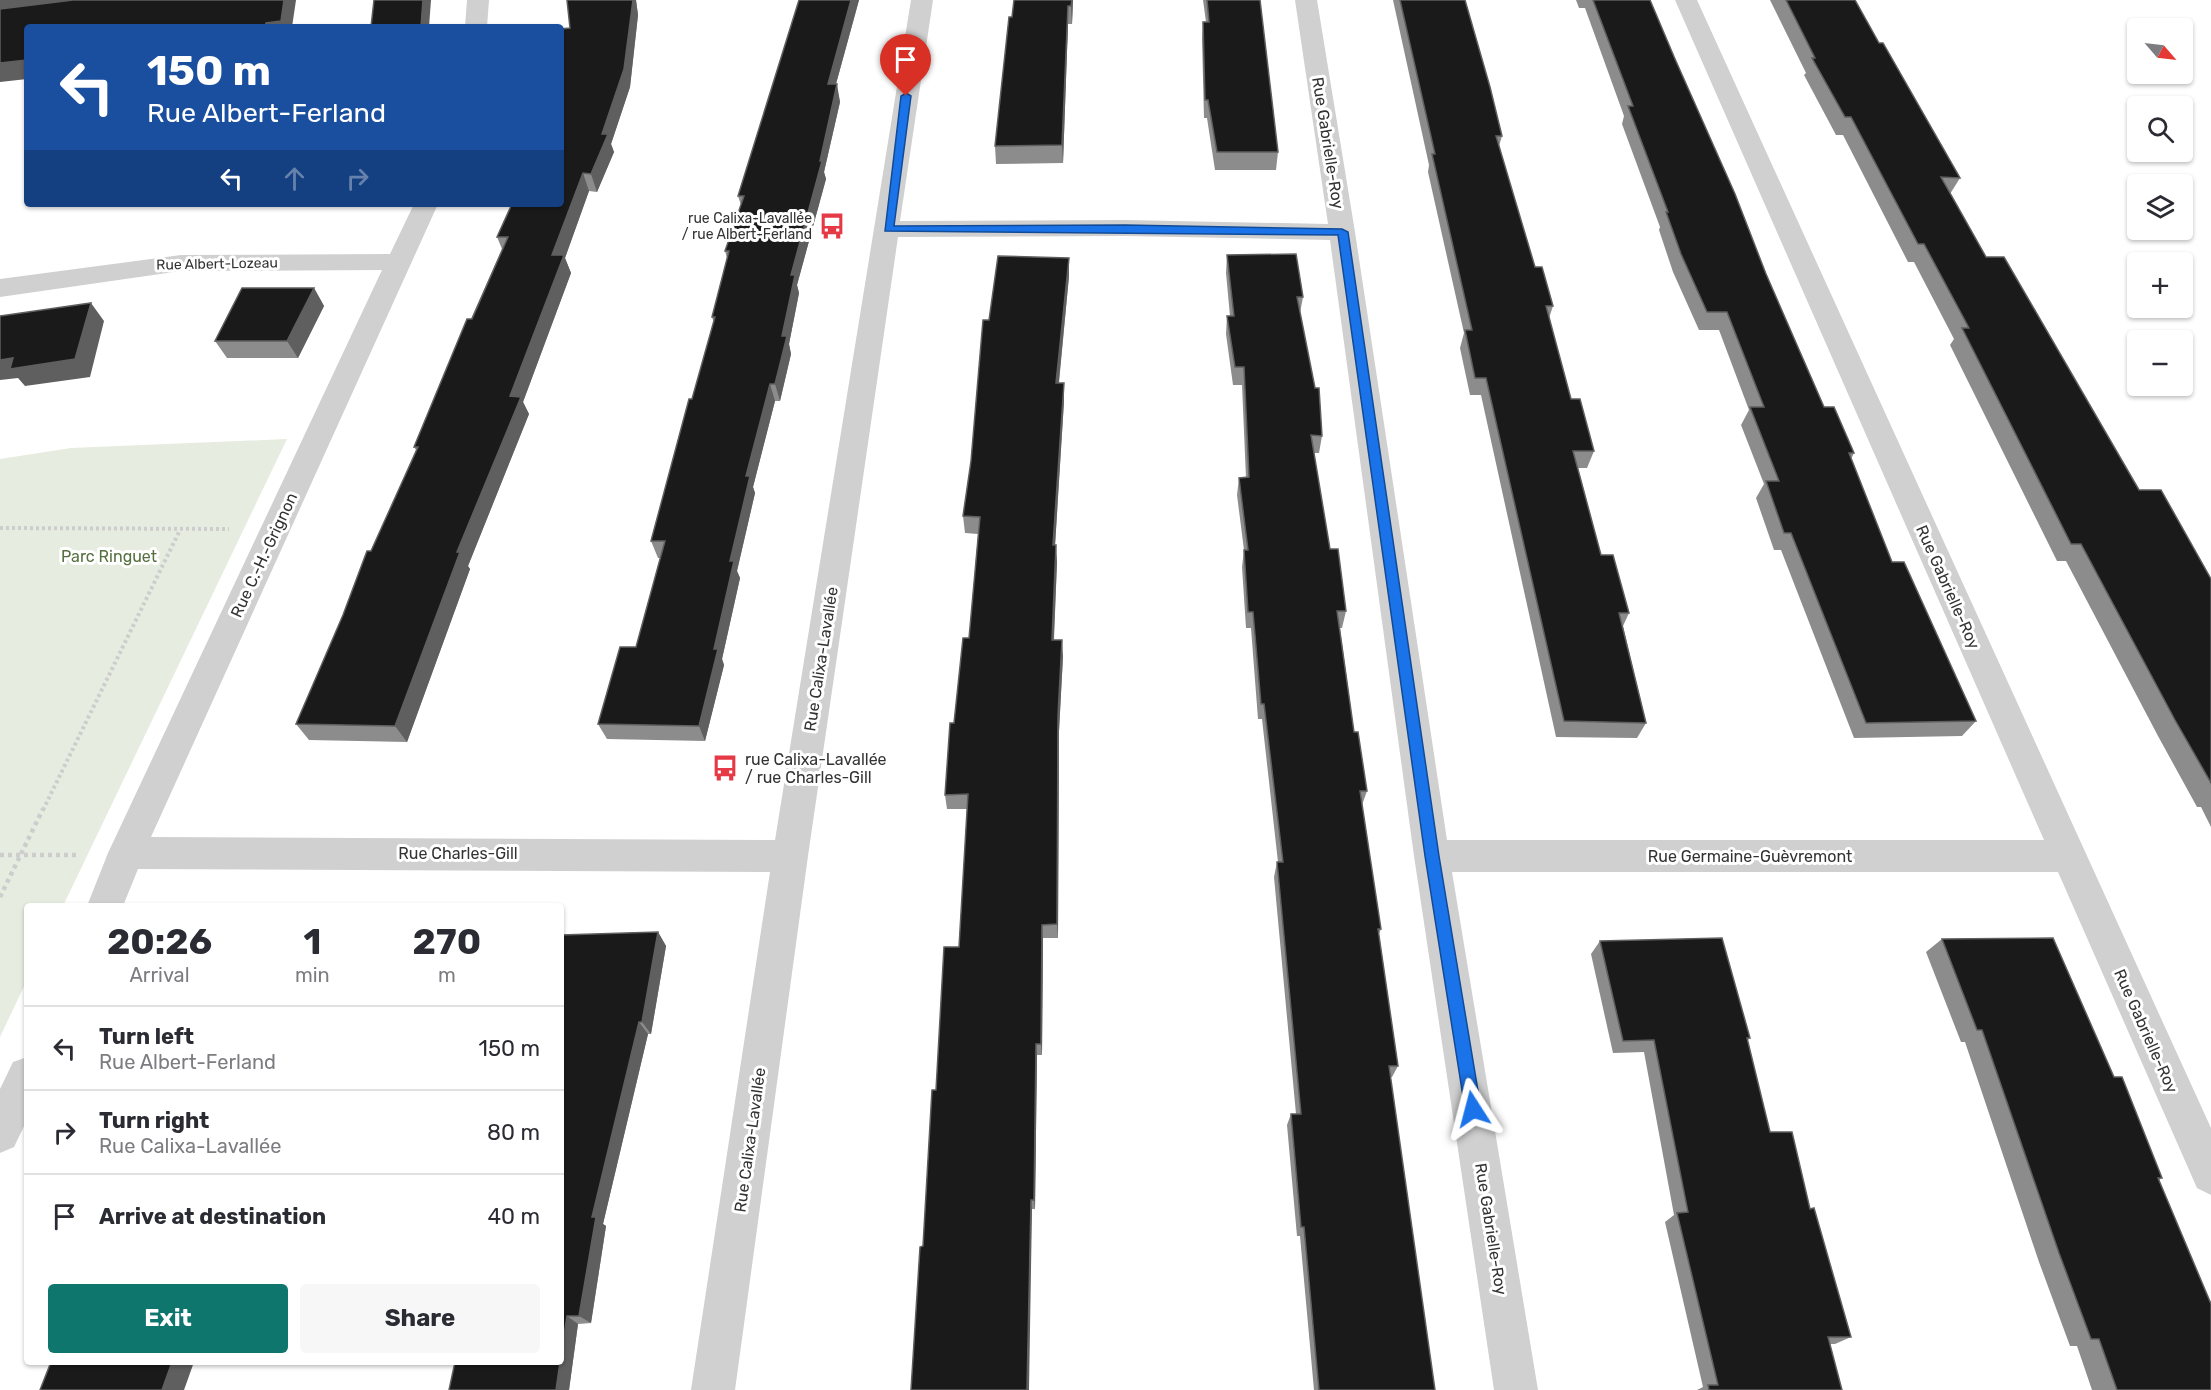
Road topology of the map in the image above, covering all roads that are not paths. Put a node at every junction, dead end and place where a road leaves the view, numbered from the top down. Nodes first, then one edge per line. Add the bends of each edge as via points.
1 (478, 0) edge
2 (922, 0) edge
3 (1306, 0) edge
4 (1686, 0) edge
5 (476, 24) edge
6 (425, 207) edge
7 (888, 229) junction
8 (1342, 232) junction
9 (399, 262) junction
10 (0, 288) edge
11 (126, 853) junction
12 (2067, 855) junction
13 (790, 856) junction
14 (1432, 856) junction
15 (106, 903) edge
16 (24, 1082) edge
17 (0, 1133) edge
18 (2211, 1173) edge
19 (713, 1390) edge
20 (1516, 1390) edge

1 - 5 street
2 - 7 street, Rue Calixa-Lavallée
3 - 8 street, Rue Gabrielle-Roy
4 - 12 street, Rue Gabrielle-Roy
6 - 9 street, Rue C.-H.-Grignon
7 - 8 street
7 - 13 street, Rue Calixa-Lavallée
8 - 14 street, Rue Gabrielle-Roy
9 - 10 street, Rue Albert-Lozeau via 181,263
9 - 11 street, Rue C.-H.-Grignon
11 - 13 street, Rue Charles-Gill
11 - 15 street, Rue C.-H.-Grignon
12 - 14 street, Rue Germaine-Guèvremont
12 - 18 street, Rue Gabrielle-Roy
13 - 19 street, Rue Calixa-Lavallée
14 - 20 street, Rue Gabrielle-Roy
16 - 17 street

